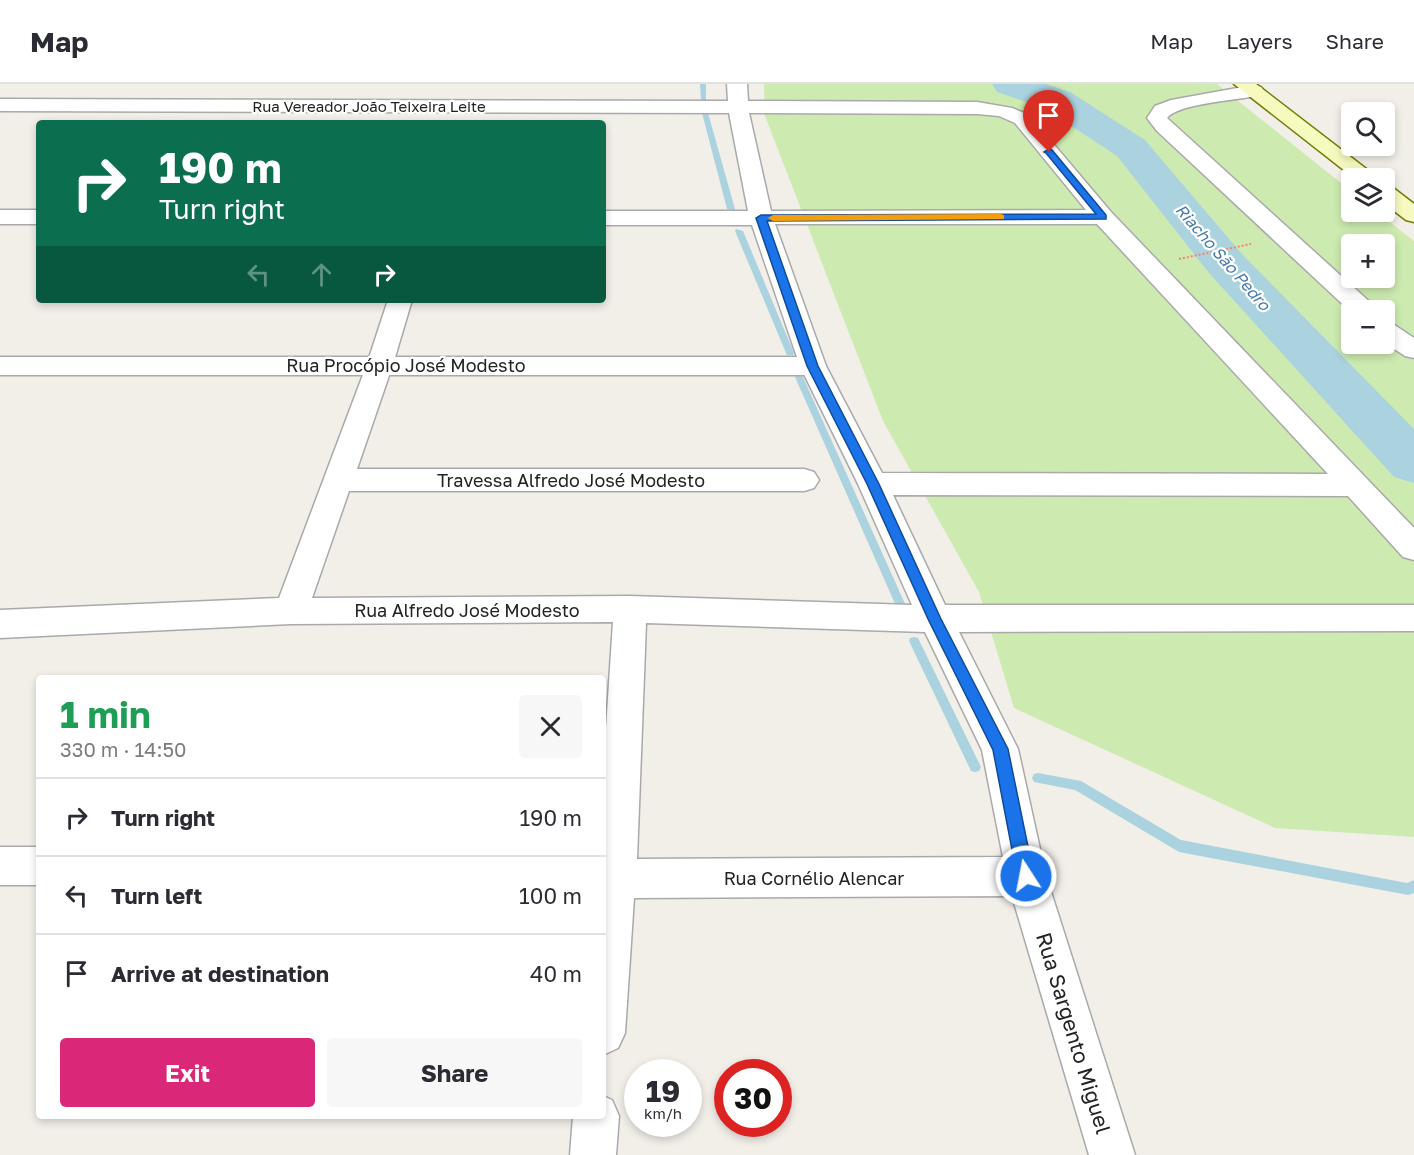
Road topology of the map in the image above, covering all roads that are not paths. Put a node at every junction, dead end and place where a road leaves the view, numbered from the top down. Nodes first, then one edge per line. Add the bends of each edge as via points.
1 (468, 84) edge
2 (1249, 88) edge
3 (738, 95) edge
4 (0, 105) edge
5 (459, 115) edge
6 (1354, 168) edge
7 (1395, 200) edge
8 (1414, 215) edge
9 (0, 217) edge
10 (36, 217) edge
11 (1103, 217) junction
12 (606, 218) edge
13 (761, 218) junction
14 (1352, 300) edge
15 (399, 303) edge
16 (1395, 337) edge
17 (1414, 350) edge
18 (380, 364) junction
19 (0, 366) edge
20 (813, 366) junction
21 (338, 480) junction
22 (804, 480) dead end
23 (873, 484) junction
24 (1355, 484) junction
25 (1414, 548) edge
26 (630, 609) junction
27 (291, 611) junction
28 (1414, 618) edge
29 (935, 619) junction
30 (0, 624) edge
31 (0, 866) edge
32 (36, 866) edge
33 (1026, 876) junction
34 (609, 879) edge
35 (606, 956) edge
36 (596, 1119) edge
37 (593, 1155) edge
38 (1112, 1155) edge

1 - 5 street
2 - 6 main road
2 - 14 street via 1178,104 1162,110 1157,118
3 - 5 street, Rua Vereador João Teixeira Leite
3 - 11 street, Rua Vereador João Teixeira Leite via 1007,111 1022,119
3 - 13 street, Rua Sargento Miguel
4 - 5 street, Rua Vereador João Teixeira Leite
7 - 8 main road
9 - 10 street
11 - 13 street
11 - 24 street, Rua Vereador João Teixeira Leite
12 - 13 street
13 - 20 street, Rua Sargento Miguel
15 - 18 street
16 - 17 street
18 - 19 street, Rua Procópio José Modesto
18 - 20 street, Rua Procópio José Modesto
18 - 21 street
20 - 23 street, Rua Sargento Miguel
21 - 22 street, Travessa Alfredo José Modesto
21 - 27 street
23 - 24 street
23 - 29 street, Rua Sargento Miguel
24 - 25 street, Rua Vereador João Teixeira Leite
26 - 27 street, Rua Alfredo José Modesto
26 - 29 street, Rua Alfredo José Modesto
26 - 34 street
27 - 30 street, Rua Alfredo José Modesto
28 - 29 street, Rua Alfredo José Modesto
29 - 33 street, Rua Sargento Miguel via 1000,749
31 - 32 street
33 - 34 street, Rua Cornélio Alencar
33 - 38 street, Rua Sargento Miguel
34 - 35 street
36 - 37 street

